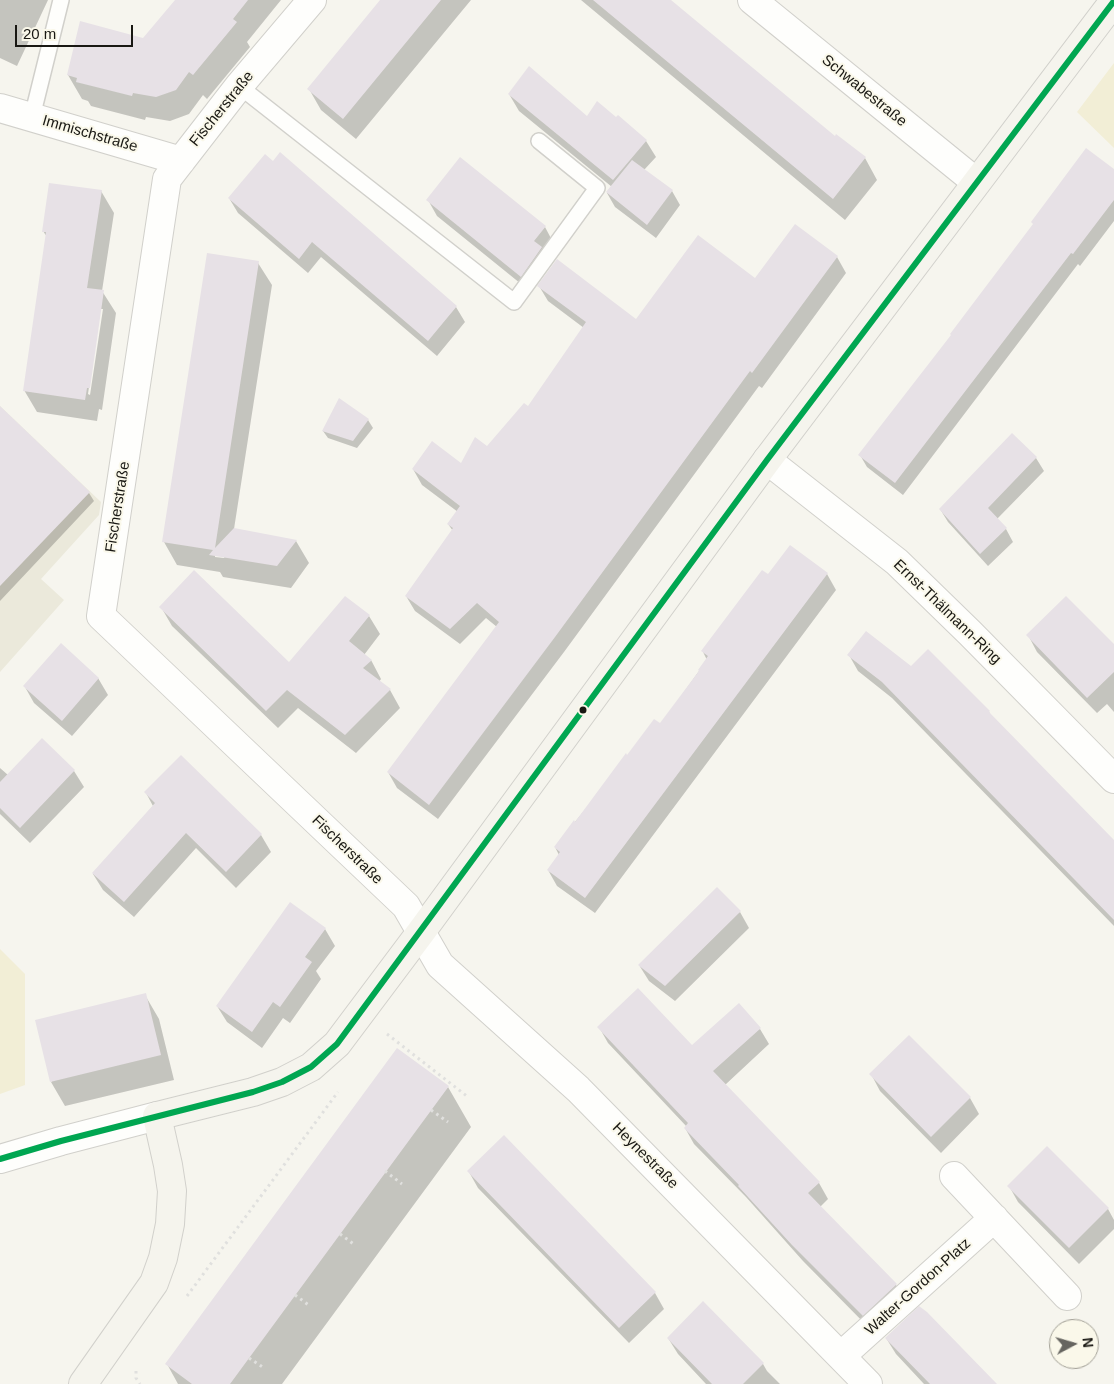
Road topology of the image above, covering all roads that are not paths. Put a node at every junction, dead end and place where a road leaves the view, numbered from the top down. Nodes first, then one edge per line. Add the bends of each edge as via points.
1 (61, 0) edge
2 (312, 0) edge
3 (752, 0) edge
4 (1114, 1) edge
5 (239, 86) junction
6 (0, 108) edge
7 (32, 118) junction
8 (539, 141) dead end
9 (180, 161) junction
10 (976, 182) junction
11 (767, 460) junction
12 (1114, 779) edge
13 (421, 932) junction
14 (157, 1116) junction
15 (0, 1159) edge
16 (954, 1176) dead end
17 (994, 1218) junction
18 (1067, 1296) dead end
19 (841, 1356) junction
20 (92, 1381) edge
21 (868, 1384) edge

1 - 7 lane
2 - 5 street, Fischerstraße
3 - 10 street, Schwabestraße
4 - 10 main road
5 - 8 lane via 514,302 597,188
5 - 9 street, Fischerstraße
6 - 7 street, Immischstraße
7 - 9 street, Immischstraße
9 - 13 street, Fischerstraße via 167,179 101,616 406,906
10 - 11 main road
11 - 12 street, Ernst-Thälmann-Ring via 897,562
11 - 13 main road
13 - 14 main road via 337,1044 311,1067 253,1092
13 - 19 street, Heynestraße via 440,965 578,1089
14 - 15 street
14 - 20 main road via 172,1191 163,1258 154,1284
16 - 17 street
17 - 18 street
17 - 19 street, Walter-Gordon-Platz
19 - 21 street, Heynestraße

